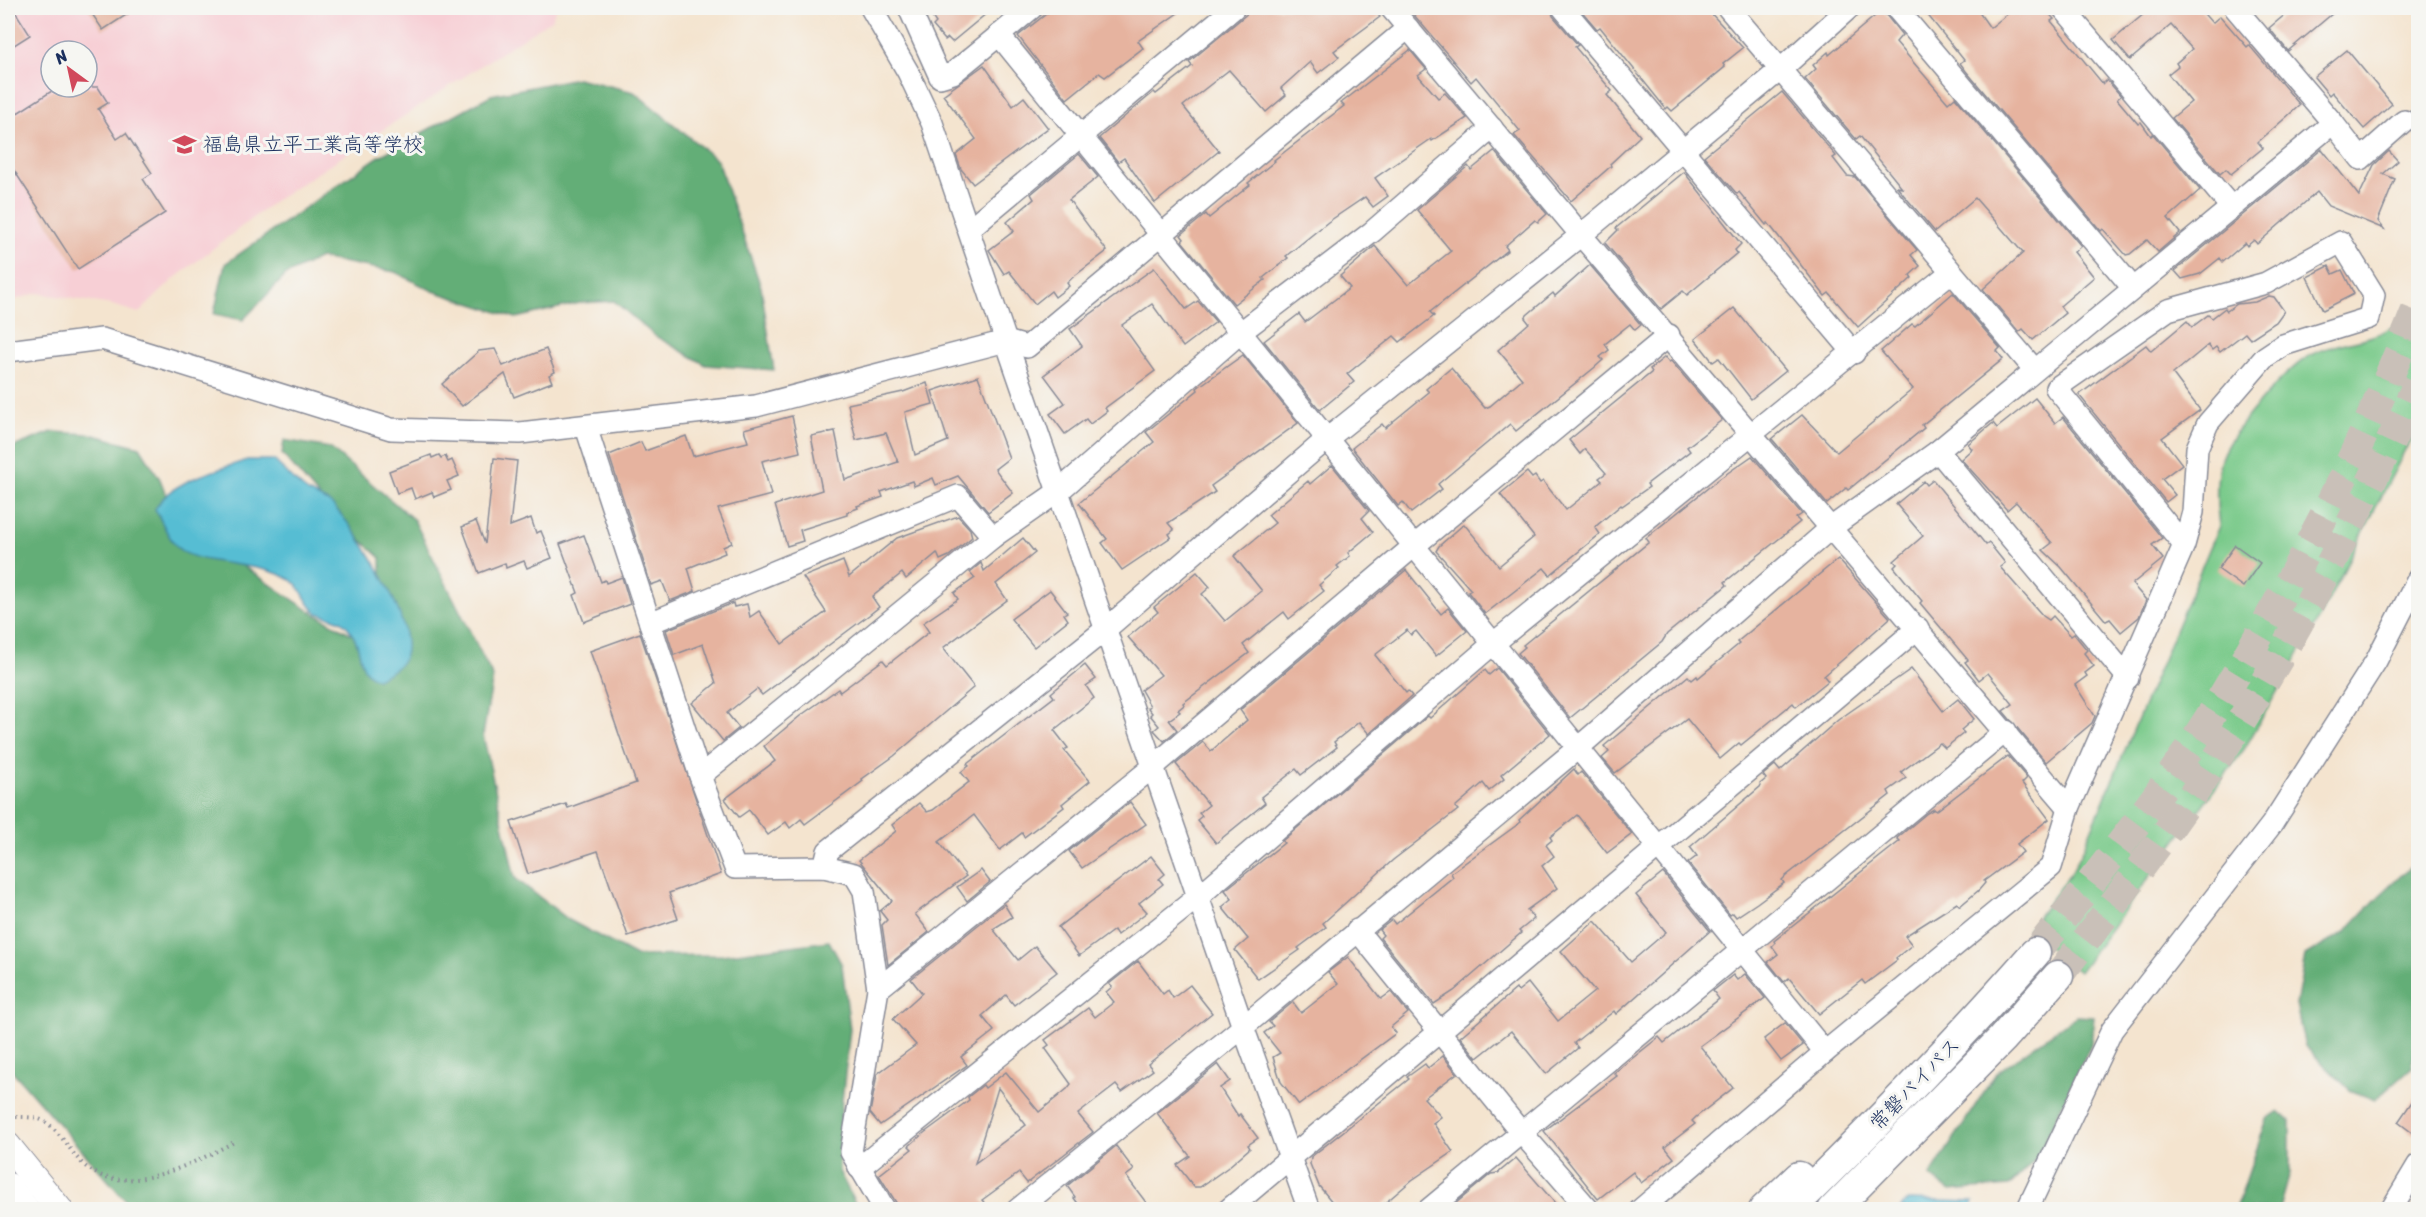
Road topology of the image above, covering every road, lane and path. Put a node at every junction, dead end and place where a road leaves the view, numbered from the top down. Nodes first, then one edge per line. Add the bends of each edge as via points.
1 (871, 8) edge
2 (909, 8) edge
3 (1032, 8) edge
4 (1234, 8) edge
5 (1392, 8) edge
6 (1563, 8) edge
7 (1728, 8) edge
8 (1849, 8) edge
9 (1896, 8) edge
10 (2063, 8) edge
11 (2235, 8) edge
12 (1408, 28) junction
13 (999, 34) junction
14 (1780, 70) junction
15 (2404, 121) dead end
16 (2333, 123) junction
17 (1492, 128) junction
18 (1081, 134) junction
19 (1682, 149) junction
20 (2231, 207) junction
21 (970, 228) junction
22 (1162, 235) junction
23 (1581, 235) junction
24 (1951, 272) junction
25 (2133, 288) junction
26 (1241, 333) junction
27 (1669, 335) junction
28 (1006, 341) junction
29 (8, 351) edge
30 (1854, 353) junction
31 (2034, 369) junction
32 (586, 427) junction
33 (1753, 435) junction
34 (1327, 439) junction
35 (1938, 451) junction
36 (1059, 491) junction
37 (1832, 527) junction
38 (993, 537) junction
39 (2184, 545) junction
40 (1414, 546) junction
41 (2418, 579) edge
42 (650, 623) junction
43 (1918, 628) junction
44 (1106, 629) junction
45 (1494, 643) junction
46 (2128, 678) junction
47 (2006, 731) junction
48 (1578, 748) junction
49 (1153, 767) junction
50 (700, 776) junction
51 (2069, 808) junction
52 (1659, 847) junction
53 (824, 867) junction
54 (1199, 897) junction
55 (1357, 930) junction
56 (1742, 949) junction
57 (2035, 953) tunnel mouth
58 (2058, 976) tunnel mouth
59 (878, 990) junction
60 (1976, 1020) junction
61 (1243, 1027) junction
62 (1440, 1032) junction
63 (2002, 1039) junction
64 (1825, 1052) junction
65 (16, 1117) dead end
66 (1521, 1132) junction
67 (236, 1141) dead end
68 (8, 1146) edge
69 (1291, 1159) junction
70 (2418, 1165) edge
71 (859, 1167) junction
72 (8, 1186) edge
73 (27, 1209) edge
74 (60, 1209) edge
75 (885, 1209) edge
76 (1017, 1209) edge
77 (1228, 1209) edge
78 (1309, 1209) edge
79 (1428, 1209) edge
80 (1589, 1209) edge
81 (1640, 1209) edge
82 (1764, 1209) edge
83 (1789, 1209) edge
84 (1833, 1209) edge
85 (1858, 1209) edge
86 (2027, 1209) edge
87 (2391, 1209) edge

1 - 21 street via 932,123
2 - 13 street via 940,76 953,73
3 - 13 street
4 - 18 street
5 - 12 street
6 - 19 street
7 - 14 street
8 - 14 street
9 - 25 street
10 - 20 street
11 - 16 street
12 - 17 street
12 - 22 street
13 - 18 street
14 - 19 street
14 - 24 street
15 - 16 street via 2361,159
16 - 20 street
17 - 23 street
17 - 26 street via 1372,232
18 - 21 street
18 - 22 street
19 - 23 street
19 - 30 street
20 - 25 street
21 - 28 street
22 - 26 street
22 - 28 street via 1027,347
23 - 27 street
23 - 34 street
24 - 30 street
24 - 31 street
25 - 31 street
26 - 34 street
26 - 36 street
27 - 33 street
27 - 40 street
28 - 32 street via 756,406
28 - 36 street
29 - 32 street via 102,339 391,429 520,432
30 - 33 street
31 - 35 street
32 - 42 street
33 - 37 street
33 - 45 street
34 - 40 street
34 - 44 street
35 - 37 street
35 - 46 street
36 - 38 street
36 - 44 street
37 - 43 street
37 - 48 street
38 - 42 street via 958,496
38 - 50 street
39 - 39 street via 2193,512 2197,448 2208,423 2265,357 2283,345 2369,318 2374,295 2341,242 2266,283 2168,310 2056,388
39 - 46 street
40 - 45 street
40 - 49 street
41 - 86 street via 2376,661 2272,824 2112,1030
42 - 50 street
43 - 47 street
43 - 52 street
44 - 49 street
44 - 53 street via 828,851
45 - 48 street
45 - 54 street
46 - 51 street
47 - 51 street
47 - 56 street
48 - 52 street
48 - 55 street
49 - 54 street
49 - 59 street
50 - 53 street via 735,868
51 - 64 street via 2051,867
52 - 56 street
52 - 62 street
53 - 59 street via 854,874 864,891
54 - 61 street
54 - 71 street
55 - 61 street
55 - 62 street
56 - 64 street
56 - 66 street
57 - 60 highway, 常磐バイパス
58 - 63 highway, 常磐バイパス
59 - 71 street via 851,1152
60 - 82 highway
60 - 83 highway, 常磐バイパス
61 - 69 street
61 - 76 street
62 - 66 street
62 - 69 street
63 - 84 highway, 常磐バイパス
63 - 85 highway
64 - 81 street
65 - 67 path via 39,1119 49,1125 82,1164 95,1174 116,1178 151,1177 190,1166
66 - 79 street
66 - 80 street
68 - 74 main road
69 - 77 street
69 - 78 street
70 - 87 street
71 - 75 street
72 - 73 main road

